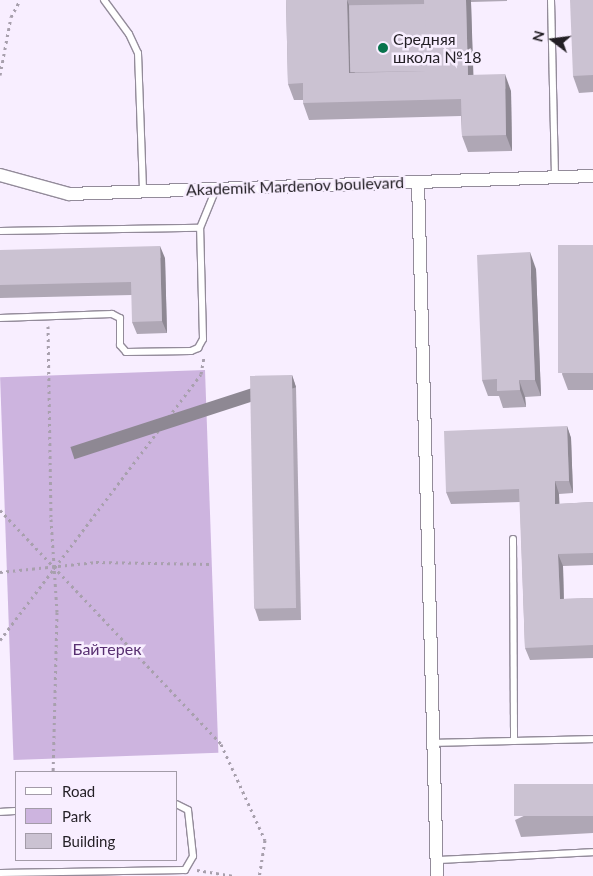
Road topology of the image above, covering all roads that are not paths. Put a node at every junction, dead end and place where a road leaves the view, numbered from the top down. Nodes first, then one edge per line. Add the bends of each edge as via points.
1 (104, 0) edge
2 (551, 0) edge
3 (0, 175) edge
4 (593, 176) edge
5 (555, 177) junction
6 (418, 182) junction
7 (216, 189) junction
8 (144, 191) junction
9 (200, 228) junction
10 (0, 232) edge
11 (0, 318) edge
12 (513, 539) dead end
13 (593, 739) edge
14 (514, 741) junction
15 (433, 743) junction
16 (178, 805) edge
17 (15, 811) edge
18 (0, 812) edge
19 (593, 852) edge
20 (437, 860) junction
21 (0, 873) edge
22 (437, 876) edge

1 - 8 lane via 138,53
2 - 5 lane
3 - 8 street, Akademik Mardenov boulevard via 69,194
4 - 5 street, Akademik Mardenov boulevard
5 - 6 street, Akademik Mardenov boulevard
6 - 7 street, Akademik Mardenov boulevard
6 - 15 street
7 - 8 street, Akademik Mardenov boulevard
7 - 9 lane
9 - 10 lane
9 - 11 lane via 203,339 198,348 191,351 126,352 120,345 120,318 112,314
12 - 14 lane
13 - 14 lane
14 - 15 lane
15 - 20 street
16 - 21 lane via 188,810 193,856 185,870
17 - 18 lane
19 - 20 lane
20 - 22 street

